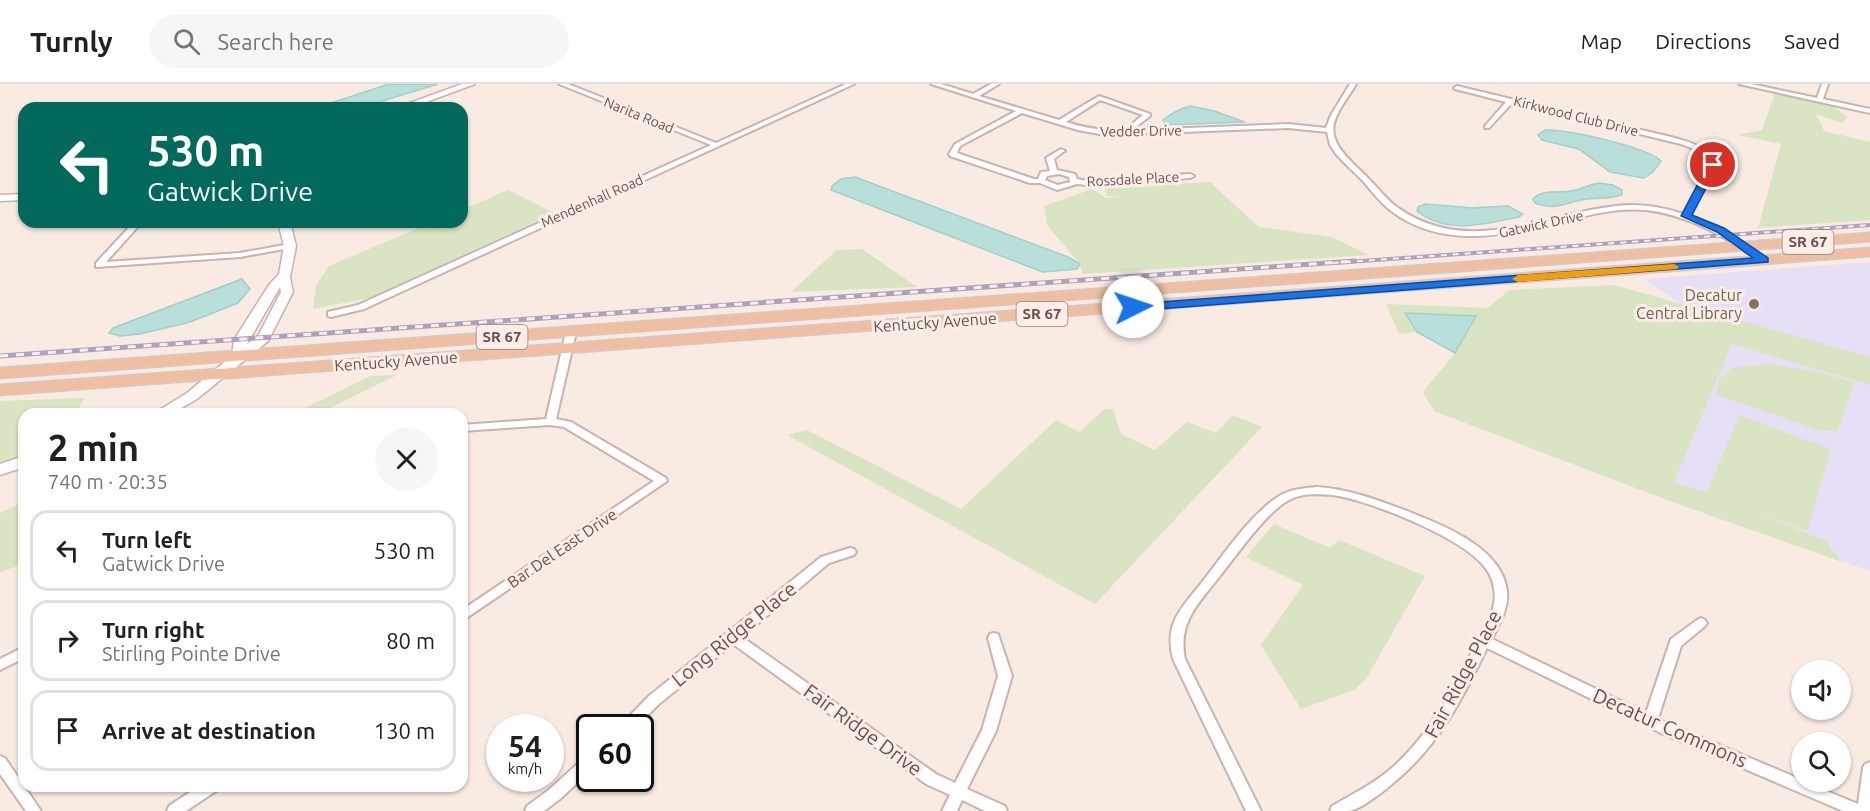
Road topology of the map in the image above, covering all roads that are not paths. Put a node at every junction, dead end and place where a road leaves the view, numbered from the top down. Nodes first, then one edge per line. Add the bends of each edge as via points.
1 (471, 84) edge
2 (562, 84) edge
3 (851, 84) edge
4 (934, 84) edge
5 (996, 84) edge
6 (1353, 84) edge
7 (1742, 84) edge
8 (1825, 84) edge
9 (1457, 88) dead end
10 (974, 96) junction
11 (1511, 100) junction
12 (1819, 100) junction
13 (418, 102) edge
14 (1021, 111) junction
15 (1870, 111) edge
16 (1060, 123) junction
17 (1487, 127) dead end
18 (1330, 132) junction
19 (1131, 133) junction
20 (716, 145) junction
21 (1061, 151) dead end
22 (1054, 172) junction
23 (1190, 176) dead end
24 (1041, 181) junction
25 (1075, 181) junction
26 (18, 197) edge
27 (0, 198) edge
28 (1686, 216) junction
29 (133, 228) edge
30 (286, 228) edge
31 (1870, 237) edge
32 (290, 246) junction
33 (1745, 247) junction
34 (1870, 252) edge
35 (1764, 260) junction
36 (331, 314) dead end
37 (569, 340) junction
38 (239, 356) junction
39 (0, 373) edge
40 (218, 375) junction
41 (0, 390) edge
42 (171, 408) edge
43 (549, 422) junction
44 (468, 428) edge
45 (18, 463) edge
46 (0, 470) edge
47 (850, 552) dead end
48 (468, 612) edge
49 (1701, 623) dead end
50 (733, 638) junction
51 (994, 638) dead end
52 (1484, 641) junction
53 (18, 655) edge
54 (0, 665) edge
55 (640, 714) edge
56 (1650, 721) junction
57 (0, 762) edge
58 (1870, 768) edge
59 (576, 774) edge
60 (18, 789) edge
61 (20, 792) edge
62 (202, 792) edge
63 (959, 794) junction
64 (33, 811) edge
65 (174, 811) edge
66 (532, 811) edge
67 (949, 811) edge
68 (1000, 811) edge
69 (1254, 811) edge
70 (1336, 811) edge
71 (1859, 811) edge
72 (1864, 811) edge

1 - 13 street
2 - 20 street, Narita Road
3 - 20 street, Mendenhall Road
4 - 10 street, Vedder Drive
5 - 10 street
6 - 18 street via 1333,118
7 - 12 street
8 - 12 street
9 - 11 street, Kirkwood Club Drive
10 - 14 street, Vedder Drive
11 - 17 street
11 - 28 street, Kirkwood Club Drive via 1671,139 1707,155 1713,166
12 - 15 street
14 - 16 street, Vedder Drive
14 - 24 street via 957,145 953,154 1033,182
16 - 19 street, Vedder Drive via 1090,131
16 - 19 street via 1099,98 1148,115 1134,125
18 - 19 street, Vedder Drive via 1283,128
18 - 28 street, Gatwick Drive via 1341,154 1395,210 1420,224 1449,232 1496,234 1620,207
20 - 36 street, Mendenhall Road via 361,307
21 - 22 street via 1050,158
22 - 24 street via 1044,174
22 - 25 street via 1069,174
23 - 25 street, Rossdale Place
24 - 25 street via 1062,188
26 - 27 street
28 - 33 street, Gatwick Drive via 1716,228
29 - 32 street via 99,265 240,255
30 - 32 street
31 - 33 main road, Kentucky Avenue / SR 67
32 - 38 street via 284,278 287,292 263,338
33 - 35 street, Gatwick Drive
33 - 37 main road, Kentucky Avenue / SR 67
34 - 35 main road, Kentucky Avenue / SR 67
35 - 37 main road, Kentucky Avenue / SR 67
37 - 38 main road, Kentucky Avenue / SR 67
37 - 40 main road, Kentucky Avenue / SR 67
37 - 43 street
38 - 39 main road, Kentucky Avenue / SR 67
38 - 40 street
40 - 41 main road, Kentucky Avenue / SR 67
40 - 42 street
43 - 44 street
43 - 48 street, Bar Del East Drive via 575,427 662,481
45 - 46 street
47 - 50 street, Long Ridge Place via 825,560
49 - 56 street via 1676,643
50 - 55 street, Long Ridge Place
50 - 63 street, Fair Ridge Drive via 931,779
51 - 63 street via 1005,676 989,731
52 - 56 street, Decatur Commons
52 - 69 street, Fair Ridge Place via 1499,611 1499,582 1473,548 1451,534 1359,498 1329,491 1305,491 1269,508 1186,612 1176,640 1179,659
52 - 70 street, Fair Ridge Place via 1446,715 1420,751 1378,788
53 - 54 street
56 - 71 street, Decatur Commons
57 - 60 street
58 - 72 street
59 - 66 street
61 - 64 street
62 - 65 street
63 - 67 street
63 - 68 street, Fair Ridge Drive

